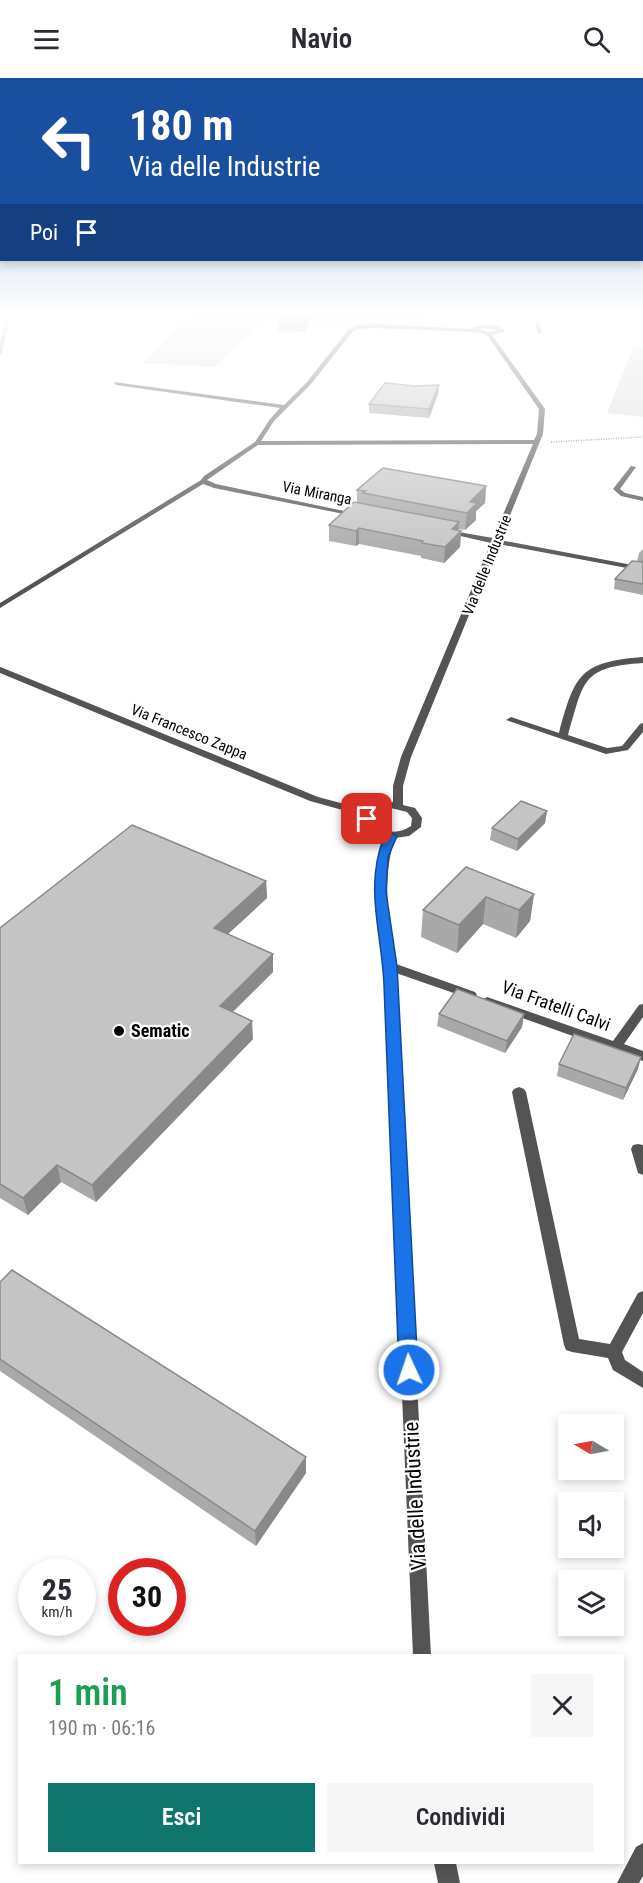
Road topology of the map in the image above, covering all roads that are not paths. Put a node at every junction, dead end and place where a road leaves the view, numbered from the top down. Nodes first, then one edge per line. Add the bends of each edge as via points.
1 (223, 398) edge
2 (294, 398) edge
3 (534, 398) edge
4 (285, 407) junction
5 (257, 443) junction
6 (536, 443) junction
7 (633, 466) dead end
8 (205, 479) junction
9 (643, 499) edge
10 (364, 516) edge
11 (441, 531) edge
12 (497, 542) junction
13 (643, 569) edge
14 (0, 606) edge
15 (643, 660) edge
16 (0, 670) edge
17 (511, 720) dead end
18 (643, 726) edge
19 (563, 735) junction
20 (398, 806) junction
21 (369, 814) junction
22 (391, 836) junction
23 (390, 966) junction
24 (643, 1008) edge
25 (616, 1046) junction
26 (643, 1056) edge
27 (519, 1092) dead end
28 (638, 1149) dead end
29 (643, 1169) edge
30 (643, 1298) edge
31 (614, 1352) junction
32 (643, 1381) edge
33 (422, 1654) edge
34 (643, 1854) edge
35 (445, 1864) edge
36 (449, 1883) edge
37 (628, 1883) edge

1 - 4 street
2 - 4 street
3 - 6 street, Via delle Industrie via 542,409
4 - 5 street
5 - 6 street
5 - 8 street
6 - 12 street, Via delle Industrie
7 - 9 street via 615,489
8 - 10 street, Via Miranga via 214,486
8 - 14 street
11 - 12 street
12 - 13 street
12 - 20 street, Via delle Industrie via 406,757 398,786
15 - 19 street via 614,661 594,669 578,682
16 - 21 street, Via Francesco Zappa via 314,799
17 - 19 street
18 - 19 street via 625,748 606,751
20 - 21 street via 377,808
20 - 22 street via 411,810 418,823 412,831
21 - 22 street via 371,828
22 - 23 street, Via delle Industrie via 382,857 379,892
23 - 25 street, Via Fratelli Calvi
23 - 33 street, Via delle Industrie
24 - 25 street
25 - 26 street, Via Fratelli Calvi
27 - 31 street via 572,1345
28 - 29 street
30 - 31 street
31 - 32 street via 619,1365
34 - 37 street
35 - 36 street

